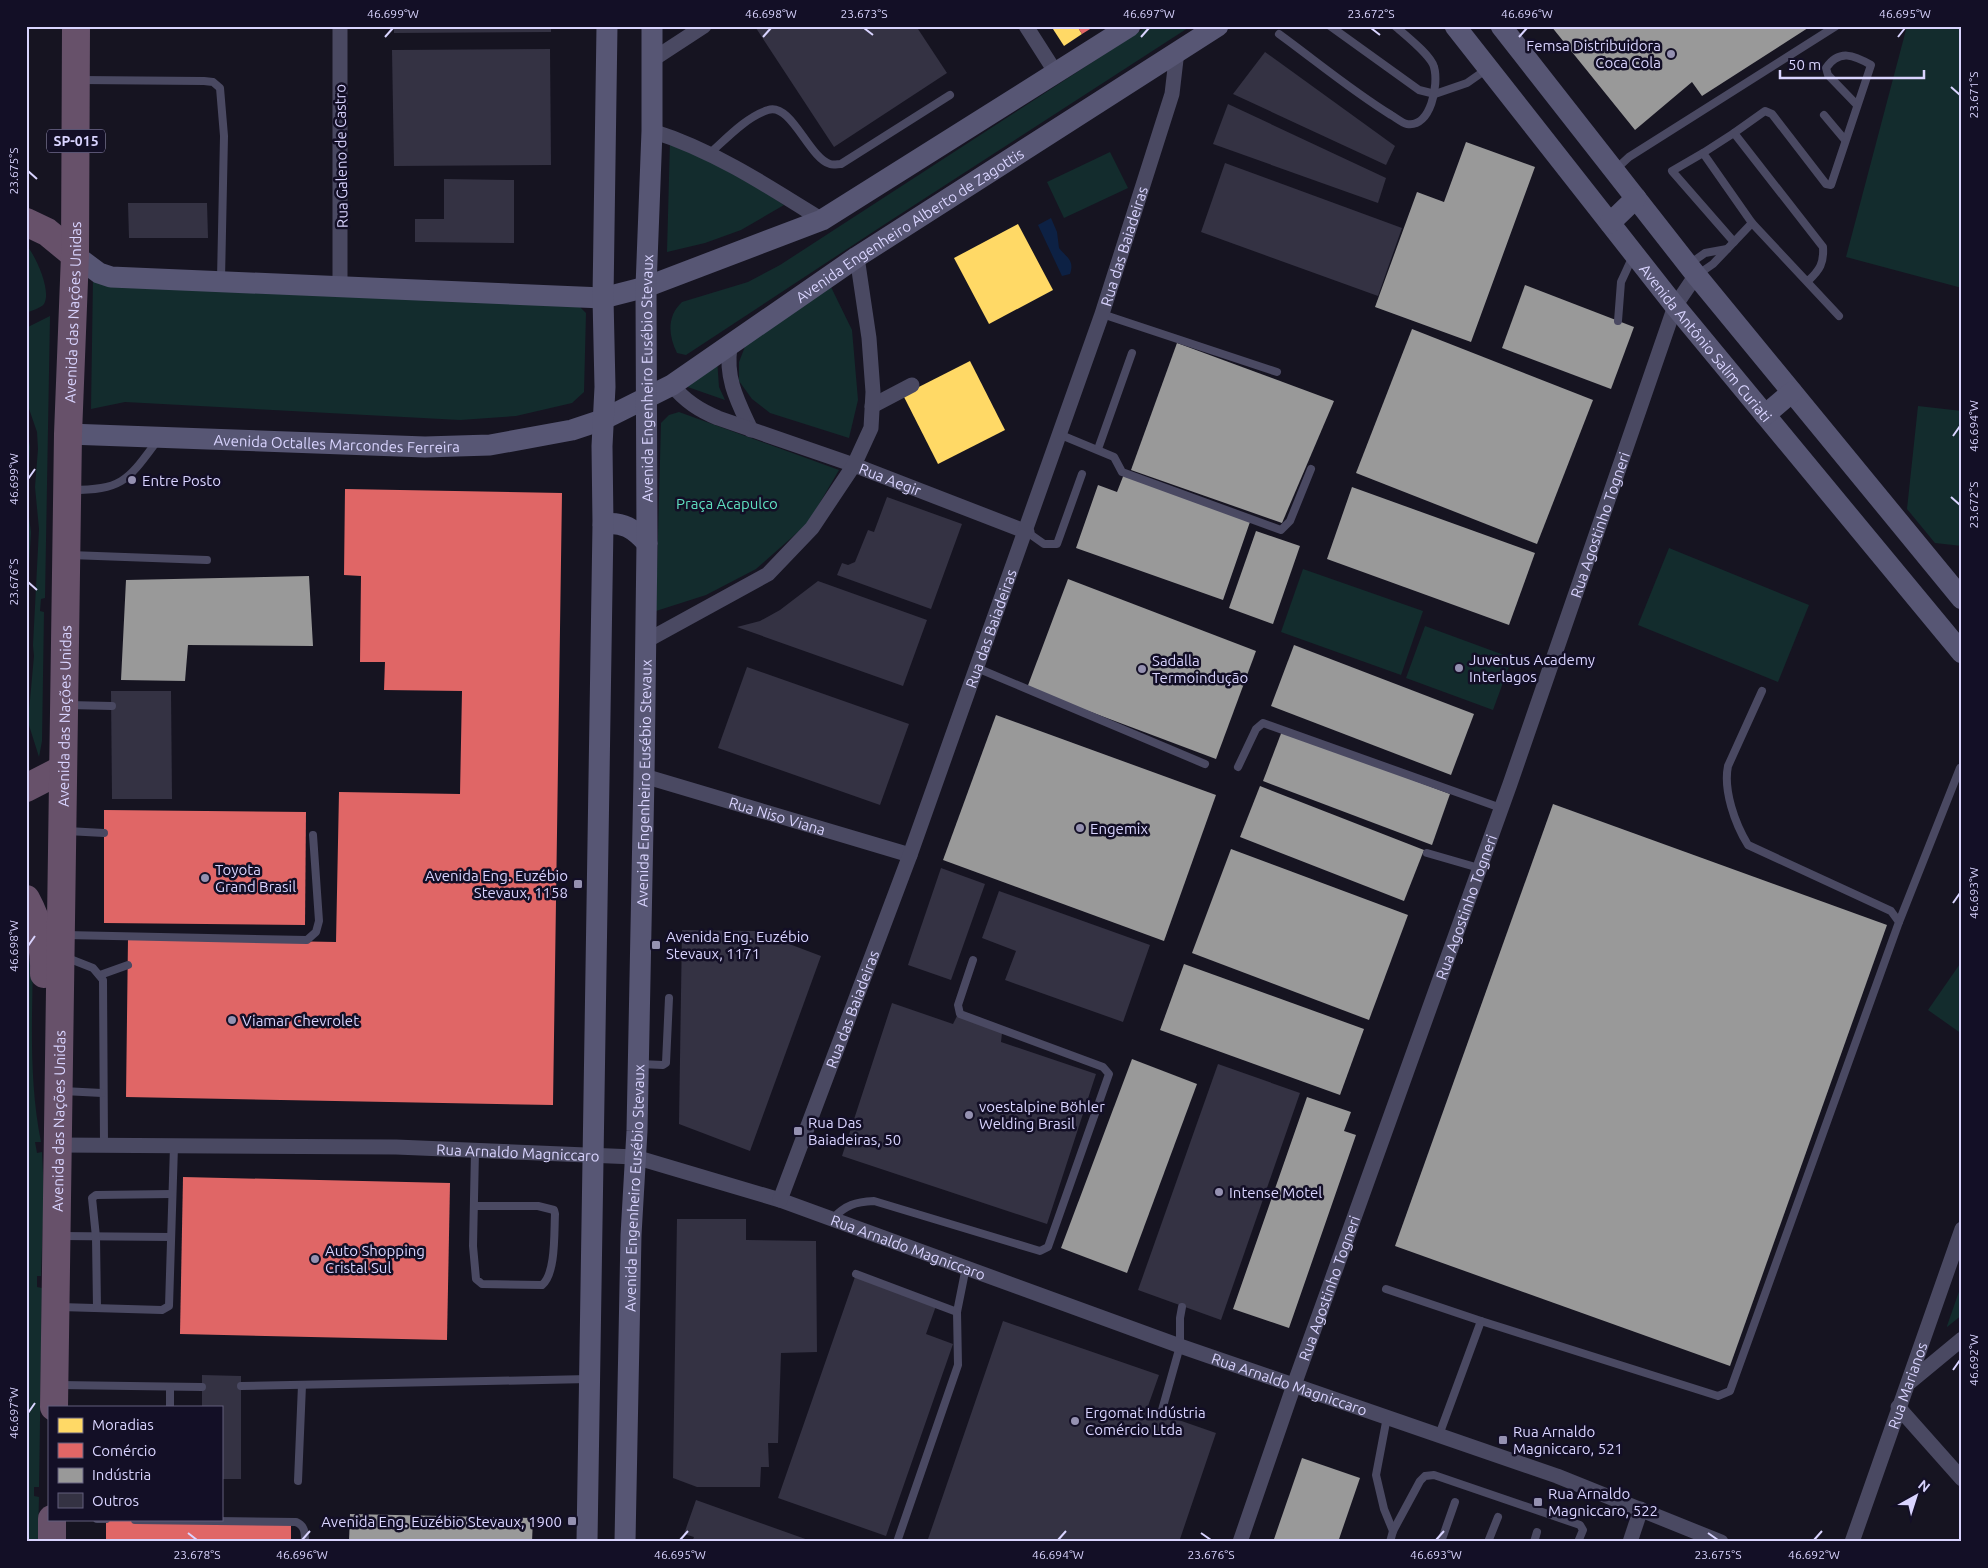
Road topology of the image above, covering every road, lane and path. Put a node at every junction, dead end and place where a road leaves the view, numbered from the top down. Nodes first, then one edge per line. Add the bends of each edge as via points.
1 (76, 26) edge
2 (340, 26) edge
3 (607, 26) edge
4 (652, 26) edge
5 (704, 26) edge
6 (1026, 26) edge
7 (1130, 26) edge
8 (1218, 26) edge
9 (1330, 26) edge
10 (1395, 26) edge
11 (1455, 26) edge
12 (1501, 26) edge
13 (1836, 26) edge
14 (1280, 34) dead end
15 (1177, 51) junction
16 (652, 60) junction
17 (1488, 68) junction
18 (1056, 73) junction
19 (76, 80) junction
20 (1435, 94) junction
21 (950, 95) dead end
22 (1857, 105) junction
23 (1824, 115) dead end
24 (652, 131) junction
25 (1734, 133) junction
26 (1844, 140) junction
27 (1703, 153) junction
28 (709, 154) junction
29 (1614, 170) junction
30 (1636, 198) junction
31 (822, 220) junction
32 (26, 222) edge
33 (1610, 223) junction
34 (1752, 223) junction
35 (1734, 242) junction
36 (1727, 250) junction
37 (1634, 254) junction
38 (75, 256) junction
39 (857, 257) junction
40 (1692, 270) junction
41 (221, 281) junction
42 (1808, 281) junction
43 (340, 286) junction
44 (646, 286) junction
45 (603, 298) junction
46 (1675, 306) junction
47 (1102, 314) junction
48 (1839, 316) dead end
49 (1618, 321) dead end
50 (730, 347) junction
51 (1132, 354) dead end
52 (1276, 372) dead end
53 (672, 385) junction
54 (912, 385) dead end
55 (1792, 392) junction
56 (646, 398) junction
57 (872, 406) junction
58 (1765, 414) junction
59 (602, 420) junction
60 (751, 430) junction
61 (68, 434) junction
62 (1060, 435) junction
63 (161, 437) junction
64 (1098, 449) junction
65 (854, 465) junction
66 (1311, 469) dead end
67 (1082, 474) dead end
68 (67, 490) junction
69 (603, 524) junction
70 (1027, 532) junction
71 (647, 543) junction
72 (66, 555) junction
73 (207, 560) dead end
74 (1962, 599) edge
75 (646, 641) junction
76 (1962, 653) edge
77 (977, 668) junction
78 (1762, 692) dead end
79 (64, 705) junction
80 (112, 706) dead end
81 (1205, 764) dead end
82 (1238, 767) dead end
83 (1960, 768) dead end
84 (63, 769) junction
85 (644, 776) junction
86 (26, 788) edge
87 (1501, 808) junction
88 (62, 831) junction
89 (104, 833) dead end
90 (313, 835) dead end
91 (1427, 853) dead end
92 (910, 855) junction
93 (1479, 868) junction
94 (26, 899) edge
95 (1899, 922) junction
96 (60, 945) junction
97 (973, 960) dead end
98 (128, 965) dead end
99 (100, 975) junction
100 (669, 998) dead end
101 (638, 1064) junction
102 (102, 1093) junction
103 (58, 1102) junction
104 (57, 1145) junction
105 (104, 1145) junction
106 (174, 1146) junction
107 (475, 1151) junction
108 (592, 1154) junction
109 (635, 1157) junction
110 (172, 1194) junction
111 (780, 1200) junction
112 (475, 1206) junction
113 (833, 1218) junction
114 (1962, 1229) edge
115 (56, 1236) junction
116 (96, 1236) junction
117 (171, 1237) junction
118 (966, 1267) junction
119 (856, 1274) dead end
120 (1386, 1288) dead end
121 (55, 1307) junction
122 (1182, 1307) dead end
123 (96, 1308) junction
124 (957, 1312) junction
125 (1482, 1321) junction
126 (1962, 1339) edge
127 (1180, 1346) junction
128 (590, 1379) junction
129 (1910, 1382) junction
130 (302, 1385) junction
131 (1294, 1385) junction
132 (241, 1386) dead end
133 (170, 1387) junction
134 (202, 1387) dead end
135 (54, 1396) edge
136 (170, 1406) edge
137 (1898, 1408) junction
138 (1162, 1410) dead end
139 (1387, 1417) junction
140 (1439, 1435) junction
141 (1962, 1478) edge
142 (298, 1481) dead end
143 (1455, 1502) dead end
144 (1641, 1509) junction
145 (1498, 1517) dead end
146 (52, 1520) edge
147 (134, 1520) edge
148 (1393, 1531) junction
149 (1537, 1532) dead end
150 (52, 1542) edge
151 (305, 1542) edge
152 (587, 1542) edge
153 (626, 1542) edge
154 (897, 1542) edge
155 (1240, 1542) edge
156 (1390, 1542) edge
157 (1441, 1542) edge
158 (1488, 1542) edge
159 (1534, 1542) edge
160 (1578, 1542) edge
161 (1630, 1542) edge
162 (1721, 1542) edge
163 (1852, 1542) edge

1 - 19 highway, Avenida das Nações Unidas / SP-015
2 - 43 street, Rua Galeno de Castro
3 - 45 main road
4 - 16 main road, Avenida Engenheiro Eusébio Stevaux
5 - 16 street
6 - 18 street
7 - 18 main road
8 - 15 main road, Avenida Engenheiro Alberto de Zagottis
9 - 20 lane via 1419,90
10 - 20 lane via 1434,66
11 - 17 main road, Avenida Antônio Salim Curiati
12 - 29 main road
13 - 29 lane
14 - 20 lane via 1406,124 1417,124 1426,116
15 - 39 main road, Avenida Engenheiro Alberto de Zagottis
15 - 47 street, Rua das Baiadeiras via 1172,94
16 - 24 main road, Avenida Engenheiro Eusébio Stevaux
17 - 20 lane via 1467,83
17 - 33 main road, Avenida Antônio Salim Curiati
18 - 31 main road
19 - 38 highway, Avenida das Nações Unidas / SP-015
19 - 41 lane via 204,81 213,82 220,88 224,136
21 - 28 lane via 841,164 830,165 820,158 778,109 769,110 743,125
22 - 22 lane via 1871,65 1855,56 1838,56 1826,68 1828,75
22 - 26 lane
23 - 26 lane
24 - 28 street via 677,138
24 - 44 main road, Avenida Engenheiro Eusébio Stevaux
25 - 26 lane via 1765,111 1772,114 1826,184 1831,185
25 - 27 lane
25 - 42 lane via 1823,247 1824,260 1819,271
27 - 34 lane
27 - 35 lane via 1672,171
28 - 31 street
29 - 30 main road
30 - 33 main road
30 - 40 main road
31 - 44 main road
32 - 38 highway via 47,232
33 - 37 main road, Avenida Antônio Salim Curiati
34 - 35 lane
34 - 42 lane
35 - 36 lane
36 - 40 lane via 1713,264
36 - 40 lane via 1705,253
37 - 46 main road, Avenida Antônio Salim Curiati
37 - 49 lane via 1621,282
38 - 41 main road via 111,278
38 - 61 highway, Avenida das Nações Unidas / SP-015
39 - 50 main road, Avenida Engenheiro Alberto de Zagottis
39 - 57 street via 869,338
40 - 46 street, Rua Agostinho Togneri
40 - 55 main road
41 - 43 main road
42 - 48 lane
43 - 45 main road
44 - 45 main road
44 - 56 main road, Avenida Engenheiro Eusébio Stevaux
45 - 59 main road via 605,387
46 - 58 main road, Avenida Antônio Salim Curiati
46 - 87 street, Rua Agostinho Togneri
47 - 52 lane
47 - 62 street, Rua das Baiadeiras
50 - 53 main road, Avenida Engenheiro Alberto de Zagottis
50 - 60 street via 728,374
51 - 64 lane
53 - 56 main road, Avenida Engenheiro Alberto de Zagottis
53 - 60 street, Rua Aegir via 683,399 698,409
54 - 57 street
55 - 58 main road
55 - 74 main road
56 - 59 main road, Avenida Engenheiro Alberto de Zagottis
56 - 71 main road, Avenida Engenheiro Eusébio Stevaux
57 - 65 street via 871,428
58 - 76 main road, Avenida Antônio Salim Curiati
59 - 63 main road, Avenida Octalles Marcondes Ferreira via 572,430 462,446
59 - 69 main road
60 - 65 street, Rua Aegir
61 - 63 main road, Avenida Octalles Marcondes Ferreira
61 - 68 highway, Avenida das Nações Unidas / SP-015
62 - 64 lane
62 - 70 street, Rua das Baiadeiras
63 - 68 lane via 126,479 100,490
64 - 66 lane via 1114,457 1122,472 1280,530 1290,521
65 - 70 street, Rua Aegir
65 - 75 street via 812,528 768,574
67 - 70 lane via 1057,544 1044,544
68 - 72 highway, Avenida das Nações Unidas / SP-015
69 - 71 main road via 630,527
69 - 108 main road
70 - 77 street, Rua das Baiadeiras
71 - 75 main road, Avenida Engenheiro Eusébio Stevaux
72 - 73 lane
72 - 79 highway, Avenida das Nações Unidas / SP-015
75 - 85 main road, Avenida Engenheiro Eusébio Stevaux
77 - 81 lane
77 - 92 street, Rua das Baiadeiras
78 - 95 lane via 1728,766 1726,778 1740,831 1748,845 1891,911
79 - 80 lane
79 - 84 highway, Avenida das Nações Unidas / SP-015
82 - 87 lane via 1256,729 1263,723
83 - 95 lane
84 - 86 highway
84 - 88 highway, Avenida das Nações Unidas / SP-015
85 - 92 street, Rua Niso Viana
85 - 101 main road, Avenida Engenheiro Eusébio Stevaux
87 - 93 street, Rua Agostinho Togneri
88 - 89 lane
88 - 96 highway, Avenida das Nações Unidas / SP-015
90 - 96 lane via 319,921 316,932 308,940
91 - 93 lane
92 - 111 street, Rua das Baiadeiras
93 - 131 street, Rua Agostinho Togneri
94 - 103 highway via 36,917 44,953 43,1064
95 - 125 lane via 1730,1391 1718,1396
96 - 99 lane
96 - 103 highway, Avenida das Nações Unidas / SP-015
97 - 113 lane via 958,1005 960,1014 1103,1067 1109,1074 1048,1247 1040,1251 874,1201 855,1202
98 - 99 lane
99 - 102 lane via 103,980
100 - 101 lane via 666,1063
101 - 109 main road, Avenida Engenheiro Eusébio Stevaux
102 - 103 lane
102 - 105 lane
103 - 104 highway, Avenida das Nações Unidas / SP-015
104 - 105 street, Rua Arnaldo Magniccaro
104 - 115 highway, Avenida das Nações Unidas / SP-015
105 - 106 street, Rua Arnaldo Magniccaro
106 - 107 street, Rua Arnaldo Magniccaro via 396,1147
106 - 110 lane
107 - 108 street, Rua Arnaldo Magniccaro
107 - 112 lane
108 - 109 street, Rua Arnaldo Magniccaro
108 - 128 main road
109 - 111 street, Rua Arnaldo Magniccaro
109 - 153 main road, Avenida Engenheiro Eusébio Stevaux via 630,1235
110 - 116 lane via 96,1195 92,1198
110 - 117 lane
111 - 113 street, Rua Arnaldo Magniccaro
112 - 112 lane via 473,1246 476,1279 482,1284 542,1285 546,1282 554,1248 554,1210 538,1206
113 - 118 street, Rua Arnaldo Magniccaro
114 - 129 street, Rua Marianos
115 - 116 lane
115 - 121 highway, Avenida das Nações Unidas / SP-015
116 - 117 lane
116 - 123 lane
117 - 123 lane via 169,1306 162,1310
118 - 124 lane
118 - 127 street, Rua Arnaldo Magniccaro
119 - 124 lane
120 - 125 lane
121 - 123 lane
121 - 135 highway, Avenida das Nações Unidas / SP-015
122 - 127 lane
124 - 154 lane via 958,1365
125 - 140 lane
126 - 129 street
127 - 131 street, Rua Arnaldo Magniccaro
127 - 138 lane
128 - 130 lane
128 - 152 main road
129 - 137 street, Rua Marianos
130 - 132 lane
130 - 142 lane
131 - 139 street, Rua Arnaldo Magniccaro
131 - 155 street, Rua Agostinho Togneri
133 - 134 lane
133 - 135 lane
133 - 136 lane
137 - 141 street
137 - 163 street, Rua Marianos
139 - 140 street, Rua Arnaldo Magniccaro
139 - 148 lane via 1376,1474
140 - 144 street, Rua Arnaldo Magniccaro
143 - 157 lane
144 - 161 street
144 - 162 street, Rua Arnaldo Magniccaro
145 - 158 lane
146 - 150 highway
147 - 151 lane via 296,1522 305,1531
148 - 156 lane
148 - 160 lane via 1420,1481 1425,1476 1434,1475 1580,1525 1583,1530
149 - 159 lane

